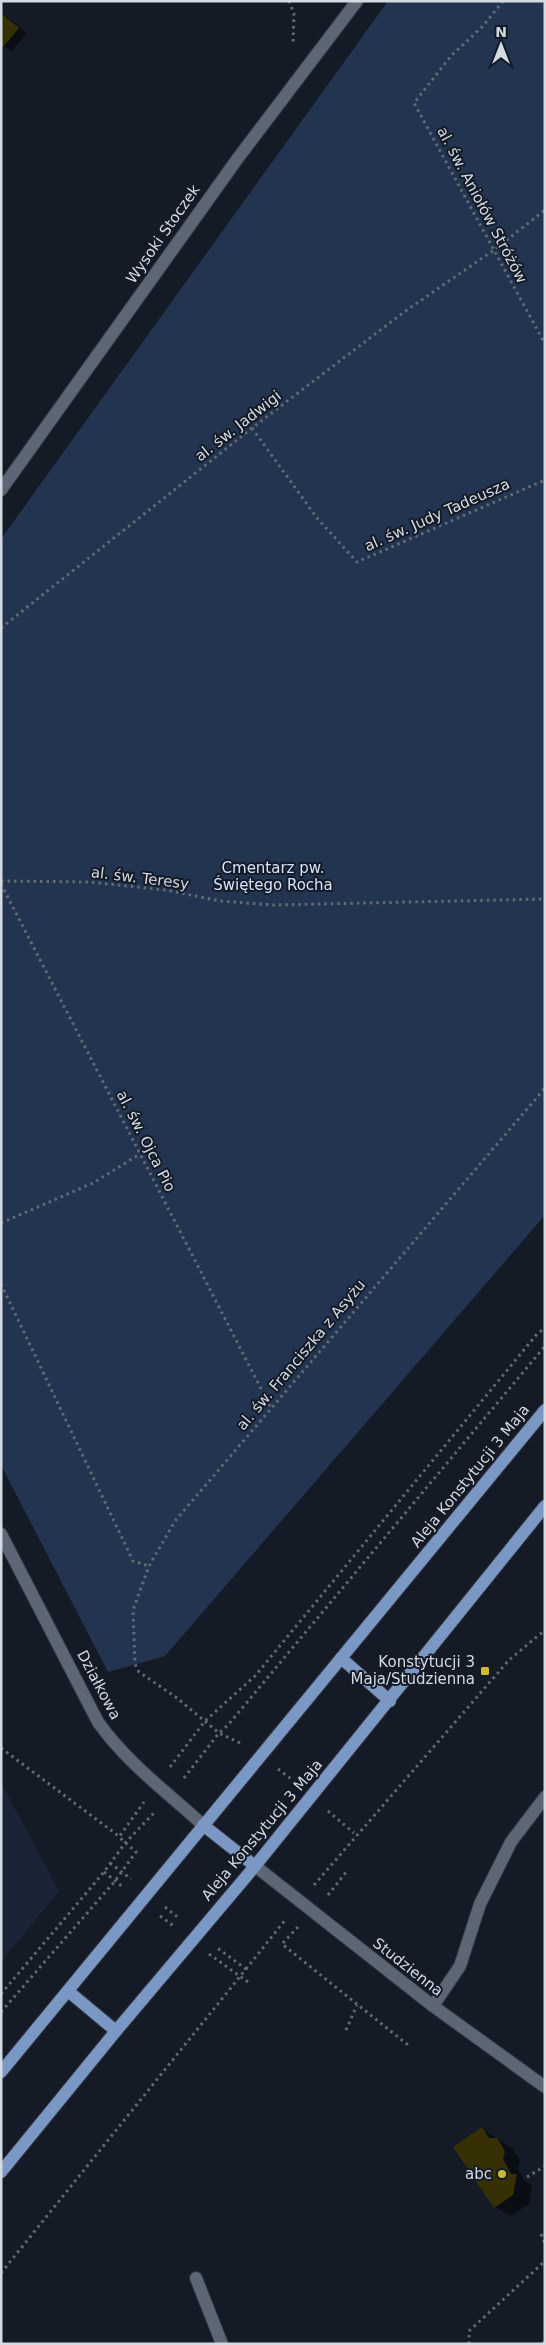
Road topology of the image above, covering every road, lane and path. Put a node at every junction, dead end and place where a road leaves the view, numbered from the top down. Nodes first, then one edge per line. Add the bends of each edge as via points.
1 (357, 1) edge
2 (503, 1) edge
3 (545, 210) edge
4 (494, 250) junction
5 (545, 344) edge
6 (252, 428) junction
7 (545, 480) edge
8 (1, 490) edge
9 (1, 628) edge
10 (1, 882) edge
11 (545, 899) edge
12 (545, 1088) edge
13 (140, 1154) junction
14 (1, 1223) edge
15 (1, 1284) edge
16 (545, 1328) edge
17 (545, 1346) edge
18 (271, 1408) junction
19 (545, 1410) edge
20 (545, 1506) edge
21 (1, 1534) edge
22 (148, 1566) junction
23 (545, 1630) edge
24 (341, 1658) junction
25 (390, 1701) junction
26 (205, 1722) junction
27 (228, 1725) dead end
28 (219, 1733) dead end
29 (1, 1748) edge
30 (157, 1784) junction
31 (545, 1797) edge
32 (203, 1825) junction
33 (119, 1837) junction
34 (110, 1863) dead end
35 (255, 1866) junction
36 (122, 1871) junction
37 (104, 1872) dead end
38 (148, 1893) junction
39 (299, 1903) junction
40 (198, 1933) junction
41 (282, 1944) dead end
42 (246, 1969) junction
43 (68, 1990) junction
44 (1, 1994) edge
45 (357, 2005) junction
46 (433, 2006) junction
47 (1, 2012) edge
48 (346, 2030) dead end
49 (116, 2031) junction
50 (408, 2045) dead end
51 (1, 2072) edge
52 (545, 2087) edge
53 (545, 2166) edge
54 (1, 2172) edge
55 (527, 2177) dead end
56 (541, 2234) dead end
57 (545, 2244) edge
58 (545, 2261) edge
59 (1, 2272) edge
60 (196, 2278) dead end
61 (545, 2340) edge
62 (222, 2344) edge
63 (469, 2344) edge
64 (543, 2344) edge

1 - 8 street, Wysoki Stoczek via 238,158
2 - 4 path, al. św. Aniołów Stróżów via 483,26 451,56 414,103
3 - 4 path, al. św. Jadwigi
4 - 5 path, al. św. Aniołów Stróżów
4 - 6 path, al. św. Jadwigi via 404,312
6 - 7 path, al. św. Judy Tadeusza via 316,518 357,562
6 - 9 path, al. św. Jadwigi
10 - 11 path, al. św. Teresy via 89,882 166,890 220,901 274,905
10 - 13 path, al. św. Ojca Pio
12 - 18 path, al. św. Franciszka z Asyżu
13 - 14 path via 93,1183
13 - 18 path, al. św. Ojca Pio
15 - 22 path via 133,1561
16 - 26 path via 255,1676
17 - 27 path
18 - 22 path, al. św. Franciszka z Asyżu via 176,1521
19 - 24 main road, Aleja Konstytucji 3 Maja
20 - 25 main road, Aleja Konstytucji 3 Maja
21 - 30 street, Działkowa via 98,1722 124,1755
22 - 26 path, al. św. Franciszka z Asyżu via 133,1610 135,1664 139,1672 161,1685
23 - 39 path via 508,1660
24 - 25 main road
24 - 32 main road, Aleja Konstytucji 3 Maja
25 - 35 main road, Aleja Konstytucji 3 Maja
26 - 28 path
26 - 30 path
29 - 33 path
30 - 32 street, Działkowa
30 - 33 path
31 - 46 street via 512,1842 480,1904 460,1966
32 - 35 main road
32 - 38 main road, Aleja Konstytucji 3 Maja
33 - 36 path via 136,1852
34 - 36 path
35 - 39 street, Studzienna
35 - 40 main road, Aleja Konstytucji 3 Maja
36 - 38 path
36 - 47 path
37 - 44 path
38 - 40 path
38 - 43 main road, Aleja Konstytucji 3 Maja
39 - 42 path
39 - 46 street, Studzienna
40 - 42 path
40 - 49 main road, Aleja Konstytucji 3 Maja
41 - 45 path
42 - 59 path
43 - 49 main road
43 - 51 main road, Aleja Konstytucji 3 Maja
45 - 48 path
45 - 50 path
46 - 52 street, Studzienna
49 - 54 main road, Aleja Konstytucji 3 Maja
53 - 55 path
56 - 57 path
58 - 63 path via 469,2331
60 - 62 street
61 - 64 path

